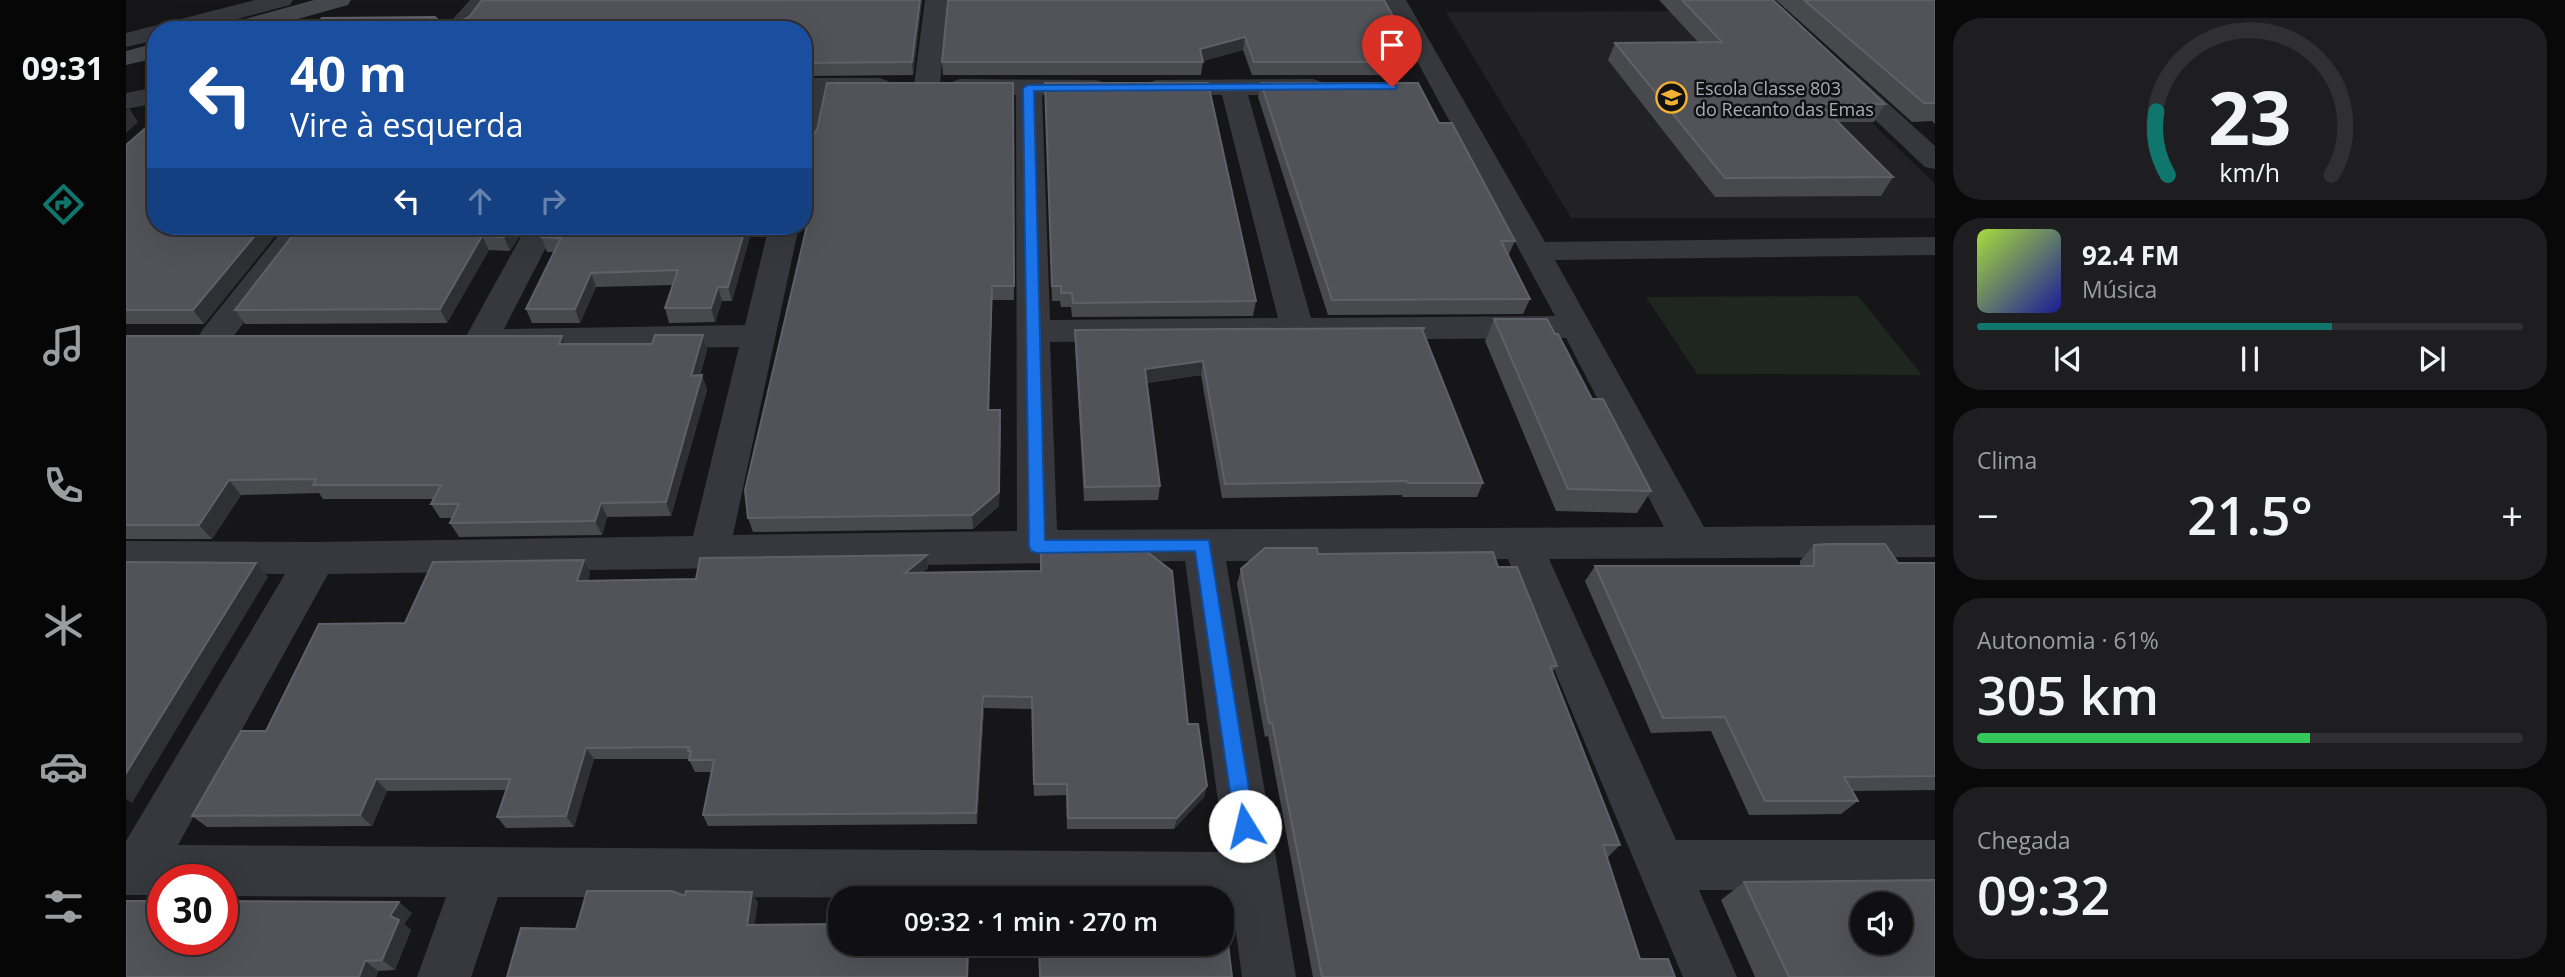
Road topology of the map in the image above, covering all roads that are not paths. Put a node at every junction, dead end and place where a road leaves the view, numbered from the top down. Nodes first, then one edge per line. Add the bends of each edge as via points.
1 (282, 0) edge
2 (340, 0) edge
3 (491, 0) edge
4 (936, 0) edge
5 (1395, 0) edge
6 (202, 21) edge
7 (264, 21) edge
8 (462, 21) edge
9 (147, 35) edge
10 (126, 40) edge
11 (147, 52) edge
12 (1822, 57) edge
13 (126, 58) edge
14 (812, 86) edge
15 (927, 86) junction
16 (1339, 87) edge
17 (1028, 88) junction
18 (1233, 88) junction
19 (147, 97) edge
20 (126, 101) edge
21 (1935, 161) edge
22 (293, 235) edge
23 (536, 235) edge
24 (782, 235) edge
25 (1935, 246) edge
26 (1537, 251) junction
27 (1577, 327) junction
28 (1297, 328) junction
29 (1034, 331) junction
30 (759, 336) junction
31 (255, 337) edge
32 (1935, 541) edge
33 (1692, 542) junction
34 (1522, 544) junction
35 (1203, 545) junction
36 (1037, 546) junction
37 (710, 550) junction
38 (126, 557) edge
39 (316, 558) junction
40 (1663, 865) junction
41 (1935, 866) edge
42 (131, 870) edge
43 (481, 871) junction
44 (1253, 877) junction
45 (444, 977) edge
46 (1269, 977) edge
47 (1710, 977) edge

1 - 6 street
2 - 7 street
3 - 8 street via 475,6
4 - 15 street
5 - 26 street via 1432,86
9 - 10 street
11 - 13 street
12 - 21 street
14 - 15 street
15 - 17 street
16 - 18 street
17 - 18 street
17 - 29 street
18 - 28 street
19 - 20 street
22 - 31 street via 202,337
23 - 30 street via 468,338
24 - 30 street
25 - 26 street
26 - 27 street
27 - 28 street
27 - 33 street
28 - 29 street
29 - 36 street
30 - 37 street
32 - 33 street
33 - 34 street
34 - 35 street
34 - 40 street
35 - 36 street
35 - 44 street
36 - 37 street
37 - 39 street
38 - 39 street
39 - 42 street
40 - 41 street
40 - 47 street
42 - 43 street
43 - 44 street
43 - 45 street
44 - 46 street

